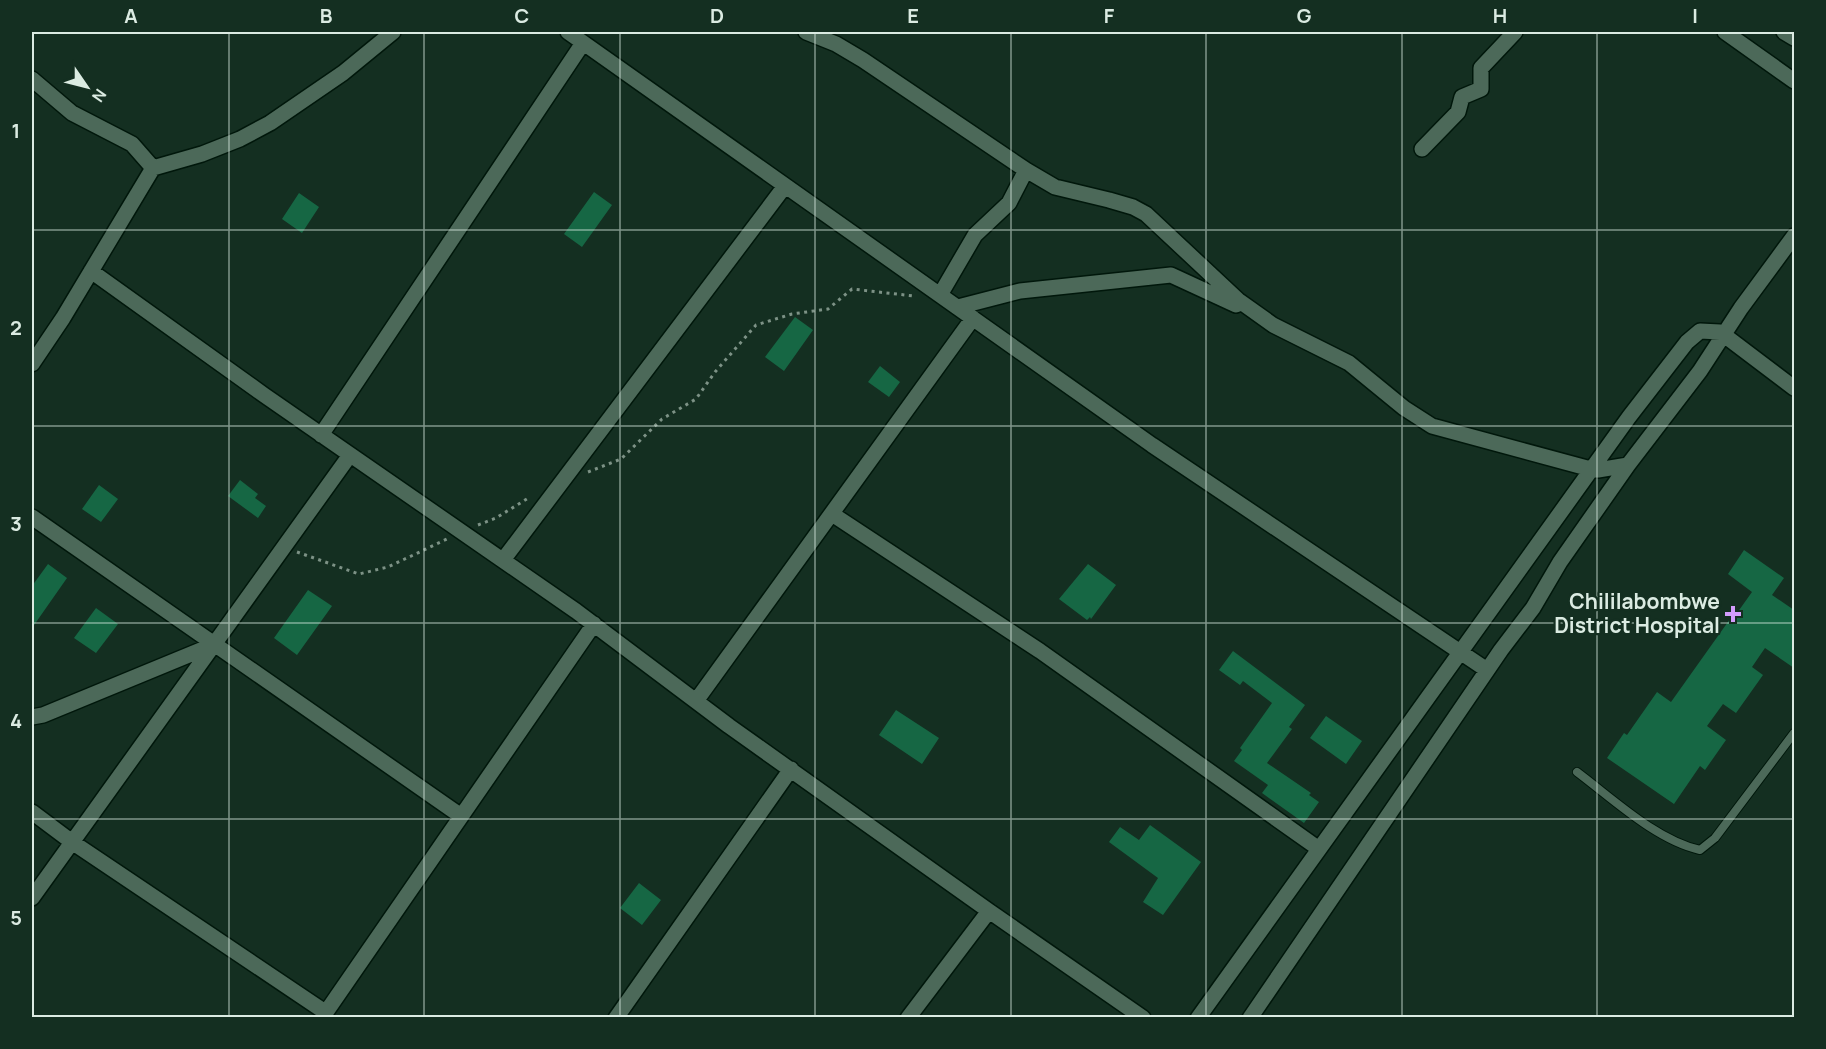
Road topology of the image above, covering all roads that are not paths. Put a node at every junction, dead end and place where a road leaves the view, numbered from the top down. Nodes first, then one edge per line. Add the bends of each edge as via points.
1 (393, 32) edge
2 (568, 32) edge
3 (806, 32) edge
4 (1515, 32) edge
5 (1725, 32) edge
6 (1784, 32) edge
7 (1794, 38) edge
8 (584, 43) junction
9 (32, 79) edge
10 (1794, 81) edge
11 (1422, 149) dead end
12 (153, 168) junction
13 (1026, 170) junction
14 (785, 186) junction
15 (1794, 236) edge
16 (91, 271) junction
17 (940, 295) junction
18 (958, 307) junction
19 (1260, 315) junction
20 (973, 318) junction
21 (1724, 335) junction
22 (32, 364) edge
23 (1794, 388) edge
24 (321, 435) junction
25 (350, 455) junction
26 (1628, 465) junction
27 (1592, 469) junction
28 (832, 514) junction
29 (32, 517) edge
30 (503, 560) junction
31 (594, 624) junction
32 (213, 645) junction
33 (1461, 651) junction
34 (1487, 670) junction
35 (696, 701) junction
36 (32, 717) edge
37 (1794, 733) edge
38 (790, 769) junction
39 (1577, 772) dead end
40 (32, 812) edge
41 (461, 816) junction
42 (72, 842) junction
43 (1318, 849) junction
44 (32, 898) edge
45 (988, 911) junction
46 (323, 1015) edge
47 (616, 1017) edge
48 (908, 1017) edge
49 (1143, 1017) edge
50 (1198, 1017) edge
51 (1250, 1017) edge

1 - 12 street via 343,73 270,123 202,154
2 - 8 street
3 - 13 street via 863,60
4 - 11 street via 1481,68 1481,89 1462,96 1458,112
5 - 10 street
6 - 7 street
8 - 14 street
8 - 24 street
9 - 12 street via 72,112 132,144
12 - 16 street
13 - 17 street via 1010,203 975,235
13 - 19 street via 1055,187 1133,207 1146,214 1238,300
14 - 17 street
14 - 30 street
15 - 21 street
16 - 22 street
16 - 24 street
17 - 18 street
18 - 19 street via 1020,291 1171,275
18 - 20 street
19 - 27 street via 1349,363 1432,426
20 - 28 street
20 - 33 street via 1152,445
21 - 23 street
21 - 26 street
21 - 27 street via 1700,331 1687,342
24 - 25 street
25 - 30 street
25 - 32 street
26 - 27 street
26 - 34 street
27 - 33 street
28 - 35 street
28 - 43 street via 1040,651
29 - 32 street
30 - 31 street
31 - 35 street
31 - 41 street
32 - 36 street
32 - 41 street
32 - 42 street
33 - 34 street
33 - 43 street
34 - 51 street
35 - 38 street
37 - 39 lane via 1715,838 1700,850 1651,828
38 - 45 street
38 - 47 street
40 - 42 street
41 - 46 street
42 - 44 street
42 - 46 street
43 - 50 street
45 - 48 street
45 - 49 street

